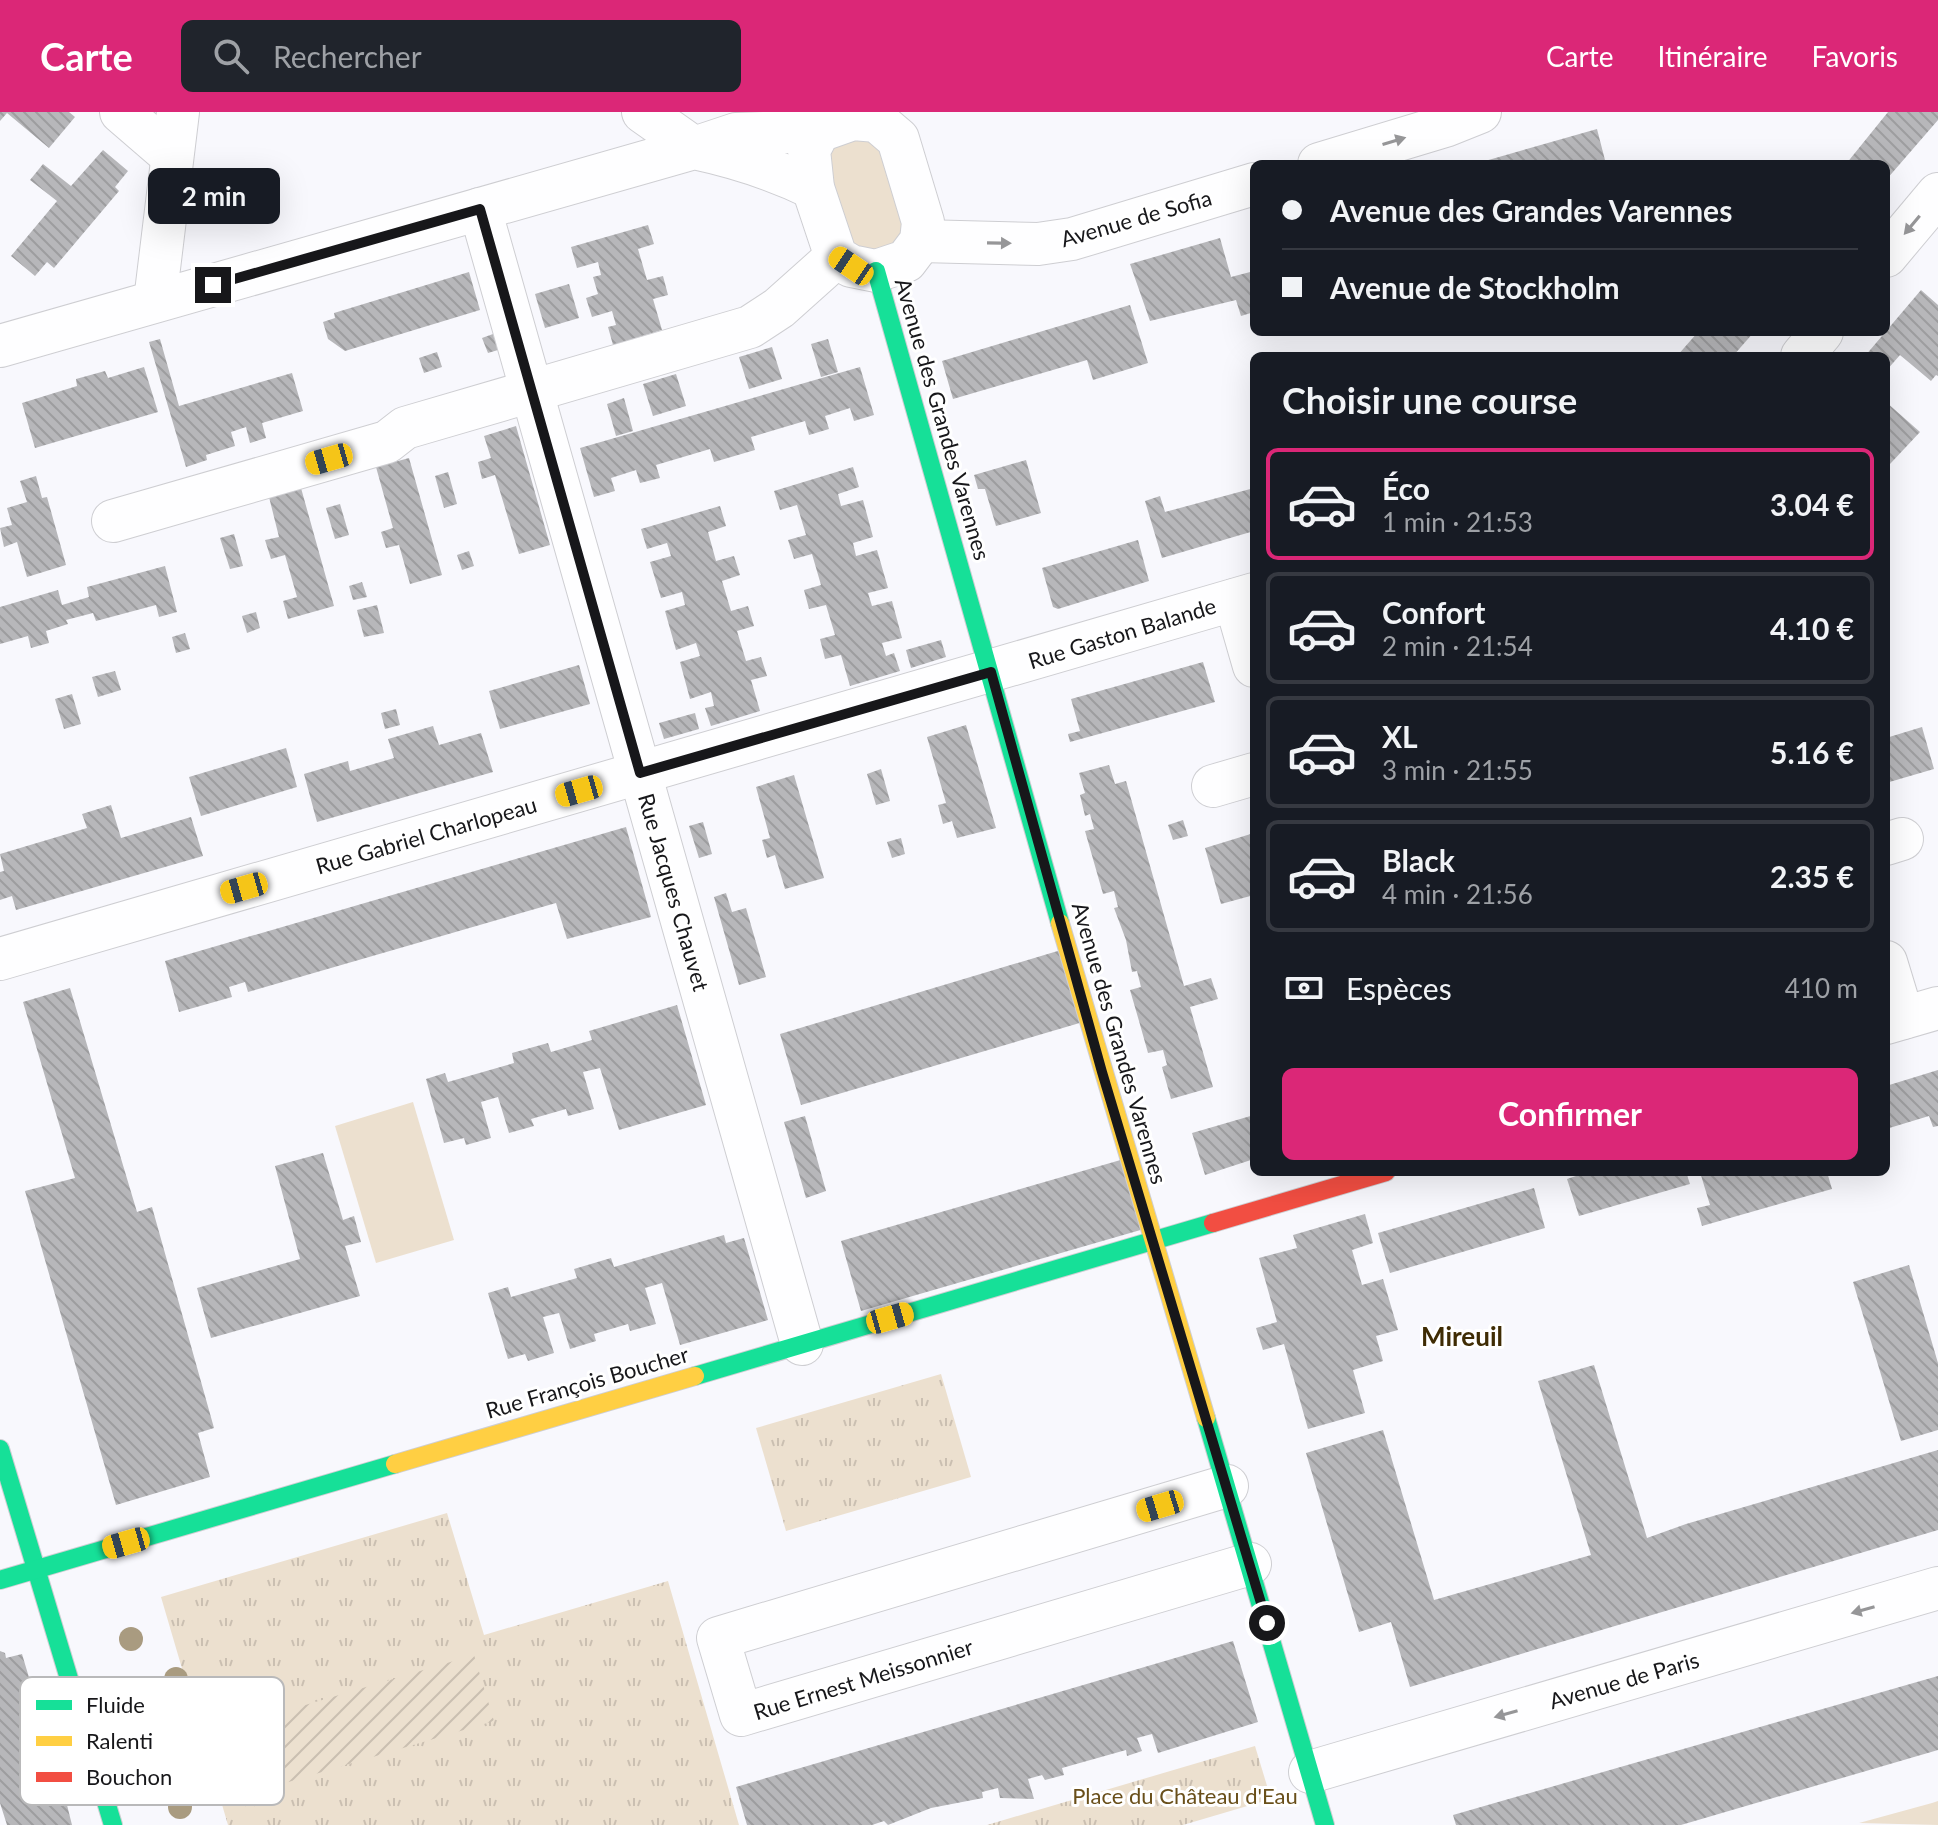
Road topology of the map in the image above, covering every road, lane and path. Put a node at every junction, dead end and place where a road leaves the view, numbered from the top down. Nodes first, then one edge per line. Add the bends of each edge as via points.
1 (121, 112) edge
2 (178, 112) edge
3 (643, 112) edge
4 (1480, 112) edge
5 (882, 116) edge
6 (819, 131) junction
7 (694, 148) junction
8 (172, 156) junction
9 (1332, 160) edge
10 (1250, 185) edge
11 (813, 188) junction
12 (1938, 194) edge
13 (480, 209) junction
14 (921, 241) junction
15 (1890, 251) edge
16 (836, 257) junction
17 (876, 271) junction
18 (155, 301) junction
19 (1819, 336) edge
20 (0, 346) edge
21 (1805, 352) edge
22 (533, 391) junction
23 (113, 521) dead end
24 (1244, 597) edge
25 (1250, 638) edge
26 (991, 672) junction
27 (640, 773) junction
28 (1250, 775) edge
29 (1213, 786) dead end
30 (0, 959) edge
31 (1890, 971) edge
32 (1909, 1016) edge
33 (1372, 1176) edge
34 (1153, 1240) junction
35 (802, 1344) junction
36 (0, 1449) edge
37 (1227, 1486) junction
38 (1250, 1564) junction
39 (34, 1570) junction
40 (0, 1580) edge
41 (1938, 1588) edge
42 (67, 1677) edge
43 (1310, 1772) junction
44 (107, 1805) edge
45 (113, 1825) edge
46 (1325, 1825) edge

1 - 8 street
2 - 8 street
3 - 7 street
9 -> 4 street
5 - 6 street
5 - 14 street via 898,139 923,222
6 - 7 street via 736,134
6 - 11 street via 809,150
7 - 11 street via 741,158
7 - 13 street
8 - 18 street
14 -> 10 street, Avenue de Sofia via 1038,244 1072,239
11 - 16 street
12 -> 15 street
13 - 18 street
13 - 22 street, Rue Jacques Chauvet
14 - 17 street via 906,261
16 - 17 street
16 - 22 street via 750,327
17 - 26 street, Avenue des Grandes Varennes
18 - 20 street
19 - 21 street
22 - 23 street via 405,428 387,442
22 - 27 street, Rue Jacques Chauvet
24 - 25 street
24 - 26 street, Rue Gaston Balande
26 - 27 street, Rue Gabriel Charlopeau
26 - 34 street, Avenue des Grandes Varennes
27 - 30 street, Rue Gabriel Charlopeau
27 - 35 street, Rue Jacques Chauvet
28 - 29 street
31 - 32 street
33 - 34 street, Rue François Boucher
34 - 35 street, Rue François Boucher
34 - 37 street, Avenue des Grandes Varennes
35 - 39 street, Rue François Boucher
36 - 39 street
37 - 38 street, Avenue des Grandes Varennes
37 - 38 street, Rue Ernest Meissonnier via 718,1638 741,1715
38 - 43 street, Avenue des Grandes Varennes
39 - 40 street, Rue François Boucher
39 - 42 street
41 -> 43 street, Avenue de Paris
43 - 46 street, Avenue des Grandes Varennes
44 - 45 street

